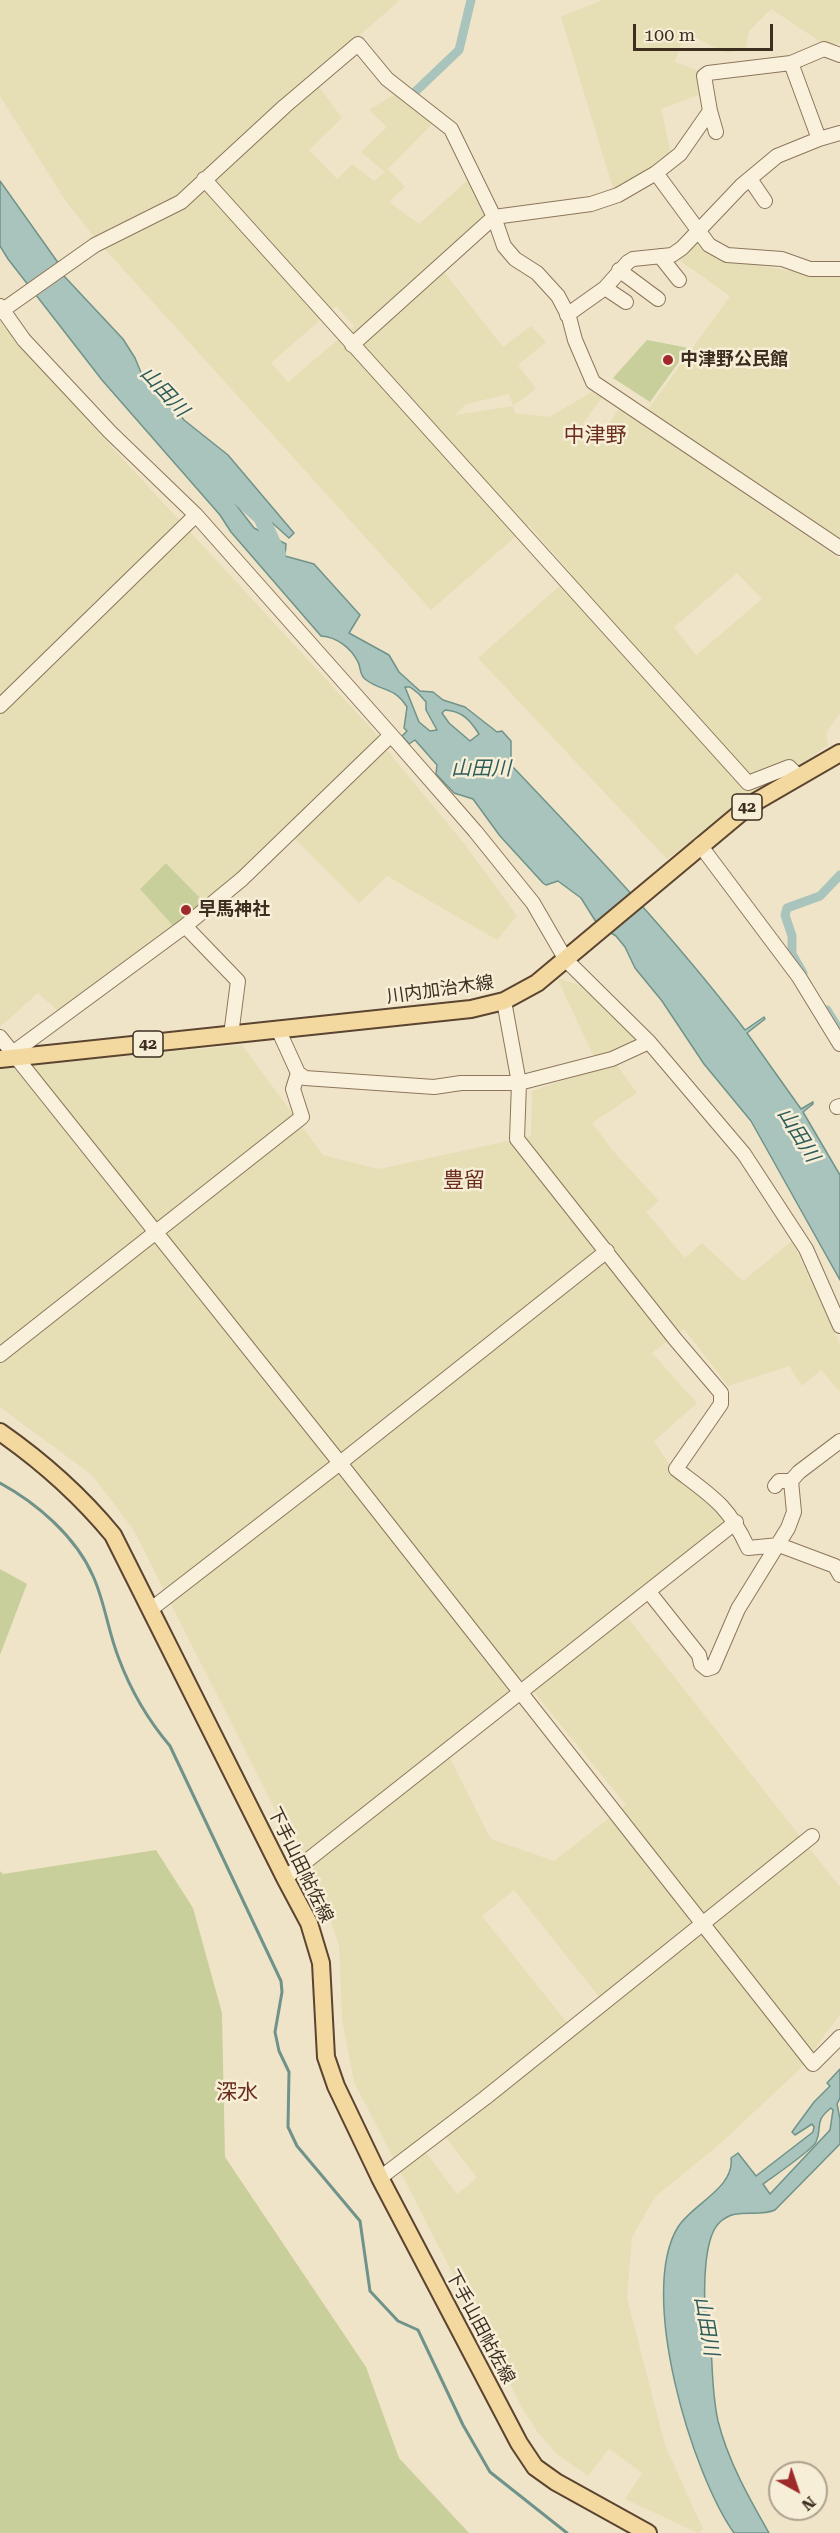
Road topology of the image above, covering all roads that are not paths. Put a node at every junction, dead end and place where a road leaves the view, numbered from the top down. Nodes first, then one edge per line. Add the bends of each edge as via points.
1 (840, 55) edge
2 (790, 63) junction
3 (710, 111) junction
4 (716, 132) dead end
5 (840, 133) edge
6 (819, 139) junction
7 (656, 174) junction
8 (204, 179) junction
9 (750, 179) junction
10 (765, 201) dead end
11 (494, 217) junction
12 (698, 231) junction
13 (660, 256) junction
14 (840, 269) edge
15 (619, 270) junction
16 (679, 280) dead end
17 (604, 288) junction
18 (658, 300) dead end
19 (626, 302) dead end
20 (3, 308) edge
21 (567, 315) junction
22 (352, 345) junction
23 (196, 515) junction
24 (840, 548) edge
25 (0, 706) edge
26 (391, 735) junction
27 (840, 753) edge
28 (798, 776) junction
29 (700, 845) junction
30 (185, 926) junction
31 (568, 958) junction
32 (504, 1001) junction
33 (278, 1029) junction
34 (231, 1035) junction
35 (0, 1037) edge
36 (649, 1042) junction
37 (840, 1044) edge
38 (11, 1056) edge
39 (298, 1073) junction
40 (519, 1083) junction
41 (155, 1232) junction
42 (607, 1251) junction
43 (840, 1326) edge
44 (0, 1355) edge
45 (0, 1432) edge
46 (840, 1441) edge
47 (340, 1463) junction
48 (791, 1481) junction
49 (775, 1486) dead end
50 (736, 1522) junction
51 (779, 1545) junction
52 (840, 1575) edge
53 (649, 1592) junction
54 (150, 1610) junction
55 (520, 1692) junction
56 (812, 1836) dead end
57 (285, 1878) junction
58 (703, 1923) junction
59 (840, 2037) edge
60 (380, 2178) junction
61 (648, 2533) edge

1 - 2 street via 824,49
2 - 3 street via 708,73 704,76
2 - 6 street
3 - 4 street
3 - 7 street via 680,154
5 - 6 street
6 - 9 street via 777,156
7 - 11 street via 618,195 591,204
7 - 12 street
8 - 11 street via 358,44 387,78 451,129
8 - 20 street via 181,202 94,245
8 - 22 street
9 - 10 street
9 - 12 street
11 - 21 street via 509,253 553,288
11 - 22 street
12 - 13 street via 672,255
12 - 14 street via 709,245 727,255 782,259 810,269
13 - 15 street via 633,259
13 - 16 street
15 - 17 street
15 - 18 street
17 - 19 street
17 - 21 street
20 - 23 street via 24,340 110,432
21 - 24 street via 593,382
22 - 28 street via 748,783 789,767
23 - 25 street
23 - 26 street
26 - 30 street via 242,879
26 - 31 street via 533,903
27 - 28 main road, 川内加治木線 / 42
28 - 29 main road, 川内加治木線 / 42 via 750,805
29 - 31 main road, 川内加治木線 / 42
29 - 37 street via 799,977
30 - 34 street via 238,981
30 - 38 street
31 - 32 main road, 川内加治木線 / 42 via 537,983
31 - 36 street
32 - 33 main road, 川内加治木線 / 42 via 471,1009
32 - 40 street
33 - 34 main road, 川内加治木線 / 42
33 - 39 street
34 - 38 main road, 川内加治木線 / 42
35 - 38 street
36 - 40 street via 612,1059
36 - 43 street via 744,1154 806,1249
38 - 41 street
39 - 40 street via 315,1080 434,1087
39 - 41 street via 293,1089 302,1117
40 - 42 street via 517,1139
41 - 44 street
41 - 47 street
42 - 47 street
42 - 50 street via 721,1393 721,1404 676,1469 726,1508
45 - 54 main road, 下手山田帖佐線 via 48,1467 113,1535
46 - 48 street
47 - 54 street
47 - 55 street
48 - 49 street via 779,1481
48 - 51 street via 794,1512
50 - 51 street via 748,1548
50 - 53 street
51 - 52 street via 835,1566
51 - 53 street via 738,1609 713,1667 707,1669 701,1664 699,1655
53 - 55 street
54 - 57 main road, 下手山田帖佐線
55 - 57 street
55 - 58 street
56 - 58 street
57 - 60 main road, 下手山田帖佐線 via 309,1923 321,1963 326,2057
58 - 59 street via 813,2064
58 - 60 street
60 - 61 main road, 下手山田帖佐線 via 535,2467

